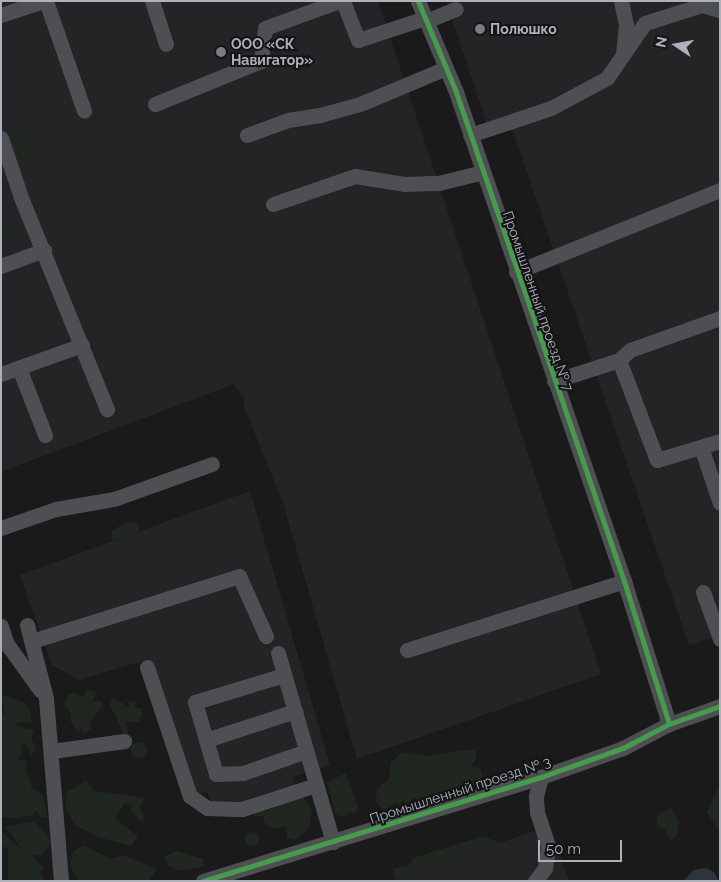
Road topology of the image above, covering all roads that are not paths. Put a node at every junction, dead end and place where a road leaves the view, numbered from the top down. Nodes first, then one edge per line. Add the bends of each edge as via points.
1 (45, 1) edge
2 (152, 1) edge
3 (339, 1) edge
4 (343, 1) edge
5 (621, 1) edge
6 (419, 2) edge
7 (456, 9) dead end
8 (720, 10) edge
9 (1, 15) edge
10 (426, 20) junction
11 (166, 44) dead end
12 (623, 54) junction
13 (446, 68) junction
14 (155, 104) dead end
15 (84, 110) dead end
16 (247, 135) dead end
17 (470, 135) junction
18 (1, 138) edge
19 (483, 172) junction
20 (720, 190) edge
21 (273, 204) dead end
22 (44, 250) junction
23 (1, 266) edge
24 (516, 272) junction
25 (720, 318) edge
26 (82, 345) junction
27 (620, 360) junction
28 (19, 368) junction
29 (1, 374) edge
30 (554, 381) junction
31 (107, 409) dead end
32 (45, 435) dead end
33 (720, 441) edge
34 (700, 447) junction
35 (212, 464) dead end
36 (720, 503) edge
37 (1, 528) edge
38 (624, 581) junction
39 (704, 592) dead end
40 (716, 615) edge
41 (27, 625) dead end
42 (1, 626) edge
43 (266, 636) dead end
44 (720, 639) edge
45 (32, 641) junction
46 (407, 650) dead end
47 (278, 653) dead end
48 (147, 667) dead end
49 (284, 675) junction
50 (46, 698) junction
51 (720, 706) edge
52 (295, 712) junction
53 (669, 724) junction
54 (206, 740) junction
55 (124, 741) dead end
56 (52, 751) junction
57 (306, 751) junction
58 (541, 777) junction
59 (316, 785) junction
60 (333, 842) junction
61 (546, 875) edge
62 (61, 881) edge
63 (203, 881) edge
64 (535, 881) edge

1 - 9 street
1 - 15 street
2 - 11 street
3 - 14 street via 265,28 262,61
4 - 10 street via 358,40
5 - 12 street via 626,25
6 - 10 street, Промышленный проезд № 7
7 - 10 street
8 - 12 street via 702,5 645,23
10 - 13 street, Промышленный проезд № 7
12 - 17 street via 607,78 551,108
13 - 16 street via 360,104 320,116 288,120
13 - 17 street, Промышленный проезд № 7
17 - 19 street, Промышленный проезд № 7
18 - 22 street via 22,200
19 - 21 street via 439,183 405,184 355,176
19 - 24 street, Промышленный проезд № 7
20 - 24 street
22 - 23 street
22 - 26 street
24 - 30 street, Промышленный проезд № 7
25 - 27 street via 630,350
26 - 28 street
26 - 31 street
27 - 30 street
27 - 34 street via 657,460
28 - 29 street
28 - 32 street
30 - 38 street, Промышленный проезд № 7
33 - 34 street
34 - 36 street
35 - 37 street via 114,499 56,509
38 - 46 street
38 - 53 street, Промышленный проезд № 7
39 - 40 street
40 - 44 street
41 - 45 street
42 - 50 street via 7,644
43 - 45 street via 239,576
45 - 50 street
47 - 49 street
48 - 59 street via 190,796 207,808 242,809
49 - 52 street
49 - 54 street via 195,702
50 - 56 street
51 - 53 street, Промышленный проезд № 3
52 - 54 street
52 - 57 street
53 - 58 street, Промышленный проезд № 3 via 623,748
54 - 57 street via 216,774 243,773
55 - 56 street
56 - 62 street
57 - 59 street
58 - 60 street, Промышленный проезд № 3
58 - 61 street via 536,796 548,846
59 - 60 street
60 - 63 street, Промышленный проезд № 3
61 - 64 street

